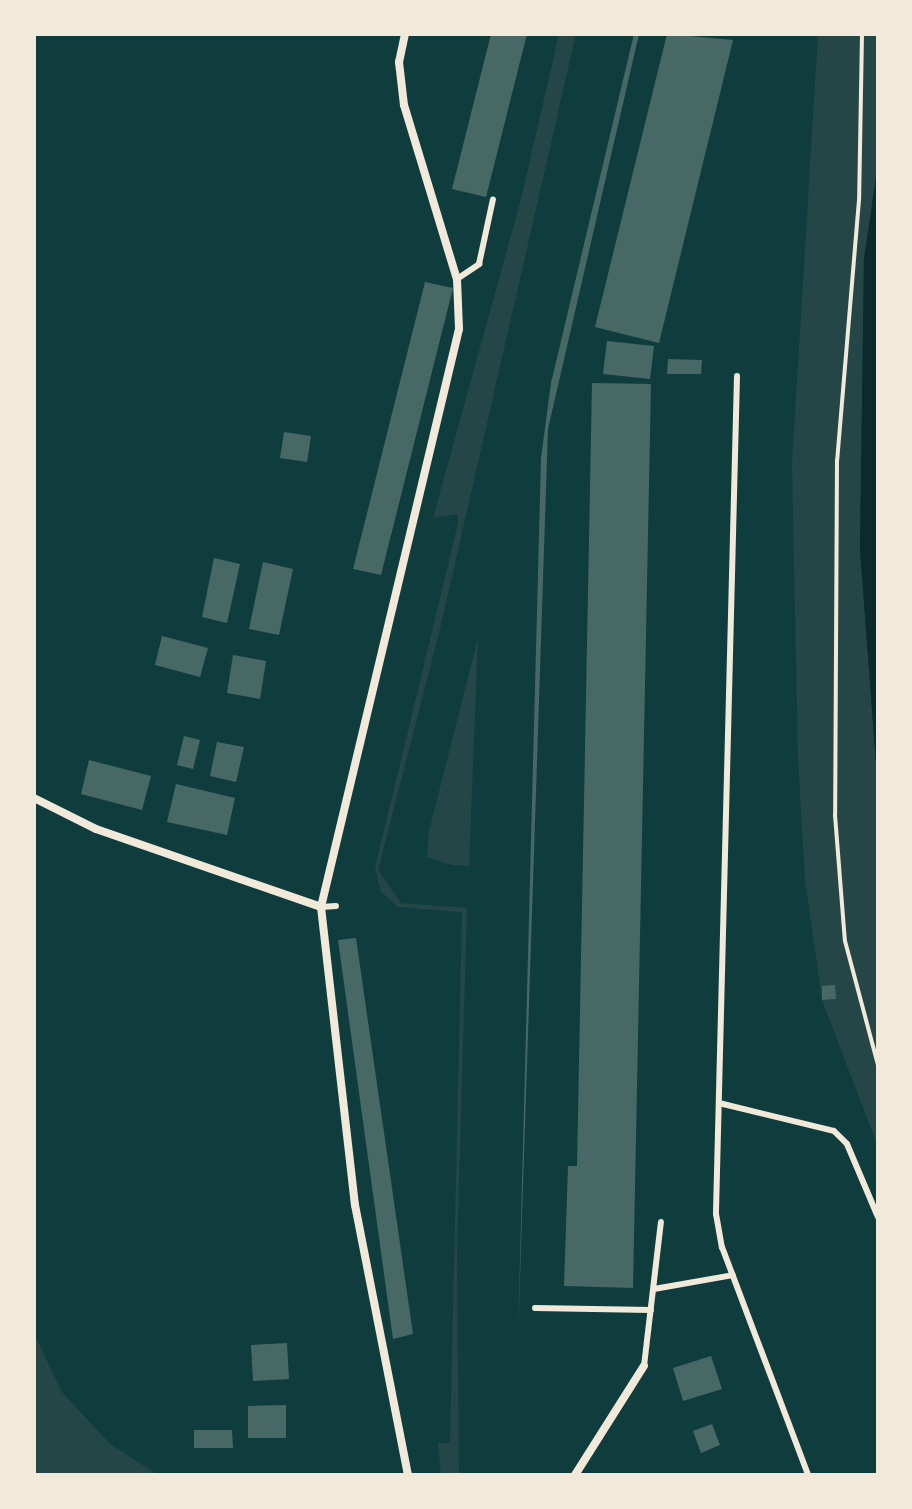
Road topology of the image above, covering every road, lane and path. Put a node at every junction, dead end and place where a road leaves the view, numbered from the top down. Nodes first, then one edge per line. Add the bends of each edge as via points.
1 (405, 34) edge
2 (862, 34) edge
3 (493, 199) dead end
4 (457, 279) junction
5 (737, 376) dead end
6 (34, 798) edge
7 (336, 906) dead end
8 (321, 907) junction
9 (878, 1065) edge
10 (719, 1103) junction
11 (878, 1217) edge
12 (661, 1222) dead end
13 (733, 1275) junction
14 (654, 1289) junction
15 (535, 1308) dead end
16 (651, 1310) junction
17 (644, 1366) joint
18 (408, 1475) edge
19 (575, 1475) edge
20 (808, 1475) edge

1 - 4 street via 399,62 404,105
2 - 9 path via 859,200 837,460 835,815 845,941
3 - 4 lane via 479,264
4 - 8 street via 459,329
5 - 10 lane
6 - 8 street via 96,829
7 - 8 lane
8 - 18 street via 355,1205
10 - 11 lane via 824,1124 834,1131 847,1144
10 - 13 lane via 716,1214
12 - 14 lane
13 - 14 lane
13 - 20 lane
14 - 16 lane
15 - 16 lane
16 - 17 lane
17 - 19 street

